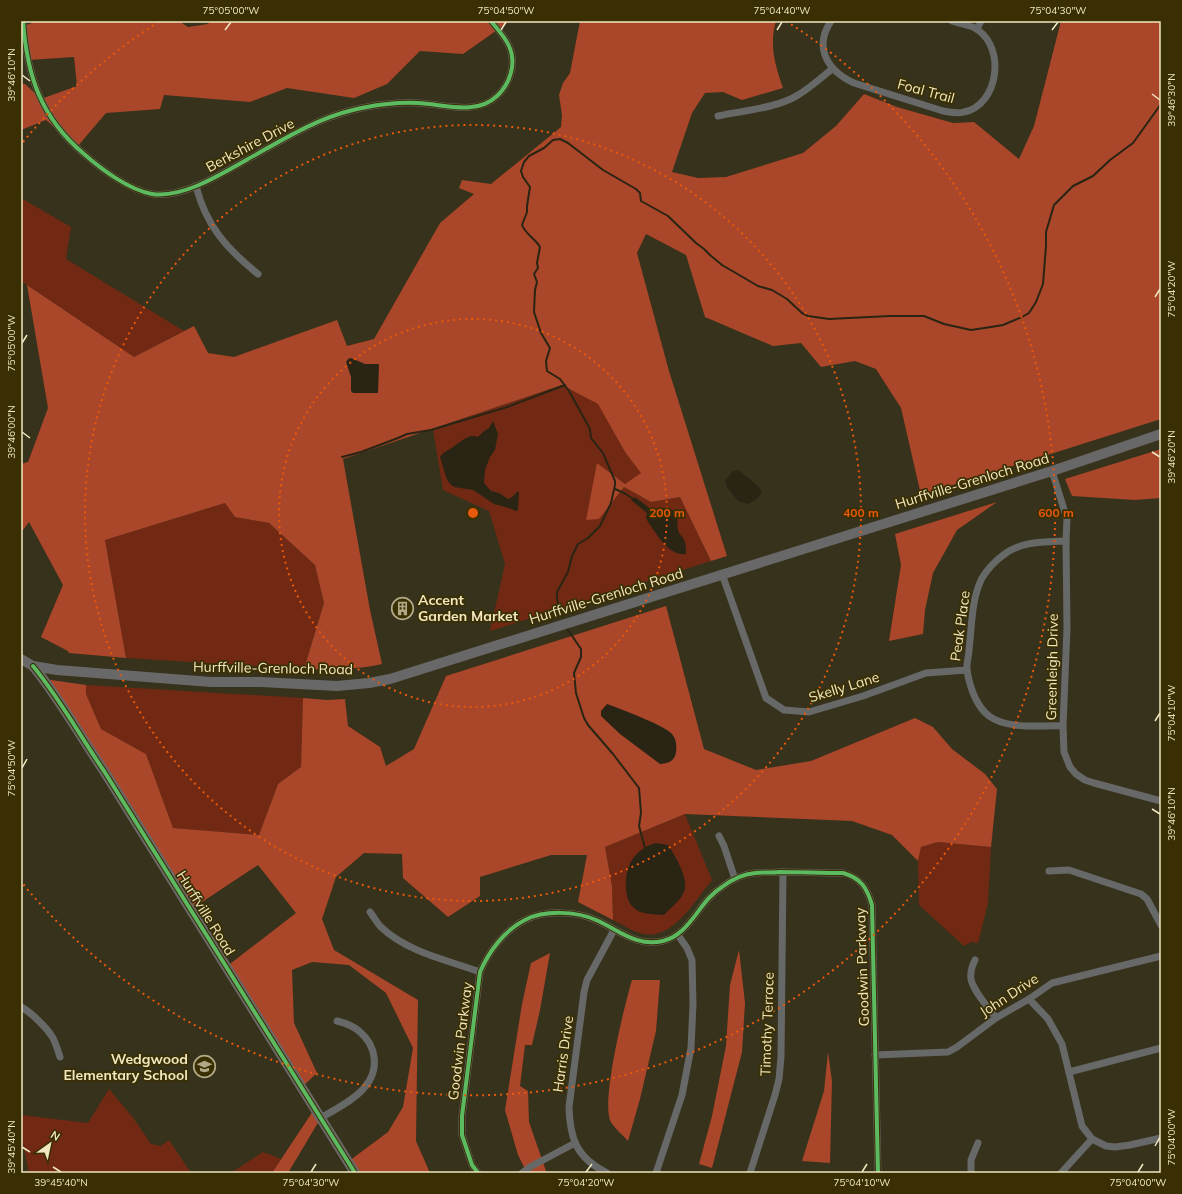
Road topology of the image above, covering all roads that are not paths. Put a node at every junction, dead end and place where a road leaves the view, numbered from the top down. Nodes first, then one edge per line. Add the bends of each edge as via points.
1 (23, 21) edge
2 (491, 21) edge
3 (832, 21) edge
4 (952, 21) edge
5 (982, 21) edge
6 (977, 29) junction
7 (832, 69) junction
8 (718, 116) dead end
9 (196, 186) junction
10 (258, 274) dead end
11 (1161, 434) edge
12 (1052, 471) junction
13 (1066, 541) junction
14 (722, 574) junction
15 (21, 660) edge
16 (33, 666) junction
17 (967, 670) junction
18 (1063, 726) junction
19 (1161, 801) edge
20 (719, 836) dead end
21 (783, 872) junction
22 (1049, 872) dead end
23 (735, 879) junction
24 (370, 912) dead end
25 (1161, 925) edge
26 (614, 930) junction
27 (678, 935) junction
28 (1161, 956) edge
29 (975, 960) dead end
30 (480, 972) junction
31 (1029, 999) junction
32 (21, 1007) edge
33 (996, 1018) junction
34 (337, 1021) dead end
35 (1161, 1048) edge
36 (875, 1055) junction
37 (60, 1057) dead end
38 (1069, 1072) junction
39 (321, 1118) junction
40 (1161, 1138) edge
41 (1092, 1139) junction
42 (575, 1143) junction
43 (978, 1143) dead end
44 (355, 1173) edge
45 (478, 1173) edge
46 (522, 1173) edge
47 (608, 1173) edge
48 (656, 1173) edge
49 (750, 1173) edge
50 (878, 1173) edge
51 (972, 1173) edge
52 (1061, 1173) edge

1 - 9 street, Berkshire Drive via 28,60 35,87 59,130 72,144 88,159 136,189 153,194 172,193
2 - 9 street, Berkshire Drive via 509,44 513,66 507,84 490,102 473,108 399,103 354,110 310,126
3 - 7 street, Foal Trail via 824,36 824,53
4 - 6 street, Foal Trail
5 - 6 street
6 - 7 street, Foal Trail via 991,44 995,70 991,88 985,99 975,108 964,112 943,111 854,84
7 - 8 street via 798,96 786,101
9 - 10 street via 220,238
11 - 12 main road, Hurffville-Grenloch Road
12 - 13 street, Greenleigh Drive via 1067,519
12 - 14 main road, Hurffville-Grenloch Road
13 - 17 street, Peak Place via 1022,544 1003,554 990,567 982,578 974,599
13 - 18 street, Greenleigh Drive via 1067,628
14 - 16 main road, Hurffville-Grenloch Road via 390,679 369,683 338,686 211,682
14 - 17 street, Skelly Lane via 766,698 784,710 809,712 926,673
15 - 16 main road, Hurffville-Grenloch Road
16 - 39 main road, Hurffville Road via 49,686
17 - 18 street, Peak Place via 974,695 980,707 990,717 1011,725
18 - 19 street, Greenleigh Drive via 1064,752 1076,774 1084,780
20 - 23 street
21 - 23 street, Goodwin Parkway via 755,873
21 - 36 street, Goodwin Parkway via 847,874 857,879 868,892 872,905
21 - 49 street, Timothy Terrace via 779,1079
22 - 25 street via 1069,870 1141,894 1147,899
23 - 27 street, Goodwin Parkway via 721,887
24 - 30 street via 380,926 404,944
26 - 27 street, Goodwin Parkway via 639,942 663,941
26 - 30 street, Goodwin Parkway via 580,914 544,914 525,920 511,930 496,945
26 - 42 street, Harris Drive via 584,992 569,1107 570,1126
27 - 48 street via 692,960 691,1048 682,1095
28 - 31 street, John Drive via 1058,981
29 - 33 street via 971,980
30 - 45 street, Goodwin Parkway via 462,1116 462,1135 472,1166
31 - 33 street, John Drive
31 - 38 street via 1048,1019 1056,1032
32 - 37 street via 50,1034
33 - 36 street, John Drive via 948,1052
34 - 39 street via 359,1030 369,1041 375,1056 374,1068 365,1088
35 - 38 street
36 - 50 street, Goodwin Parkway
38 - 41 street via 1082,1126
39 - 44 main road, Hurffville Road
40 - 41 street via 1115,1147 1106,1146
41 - 52 street
42 - 46 street
42 - 47 street, Harris Drive via 586,1158
43 - 51 street via 971,1160

